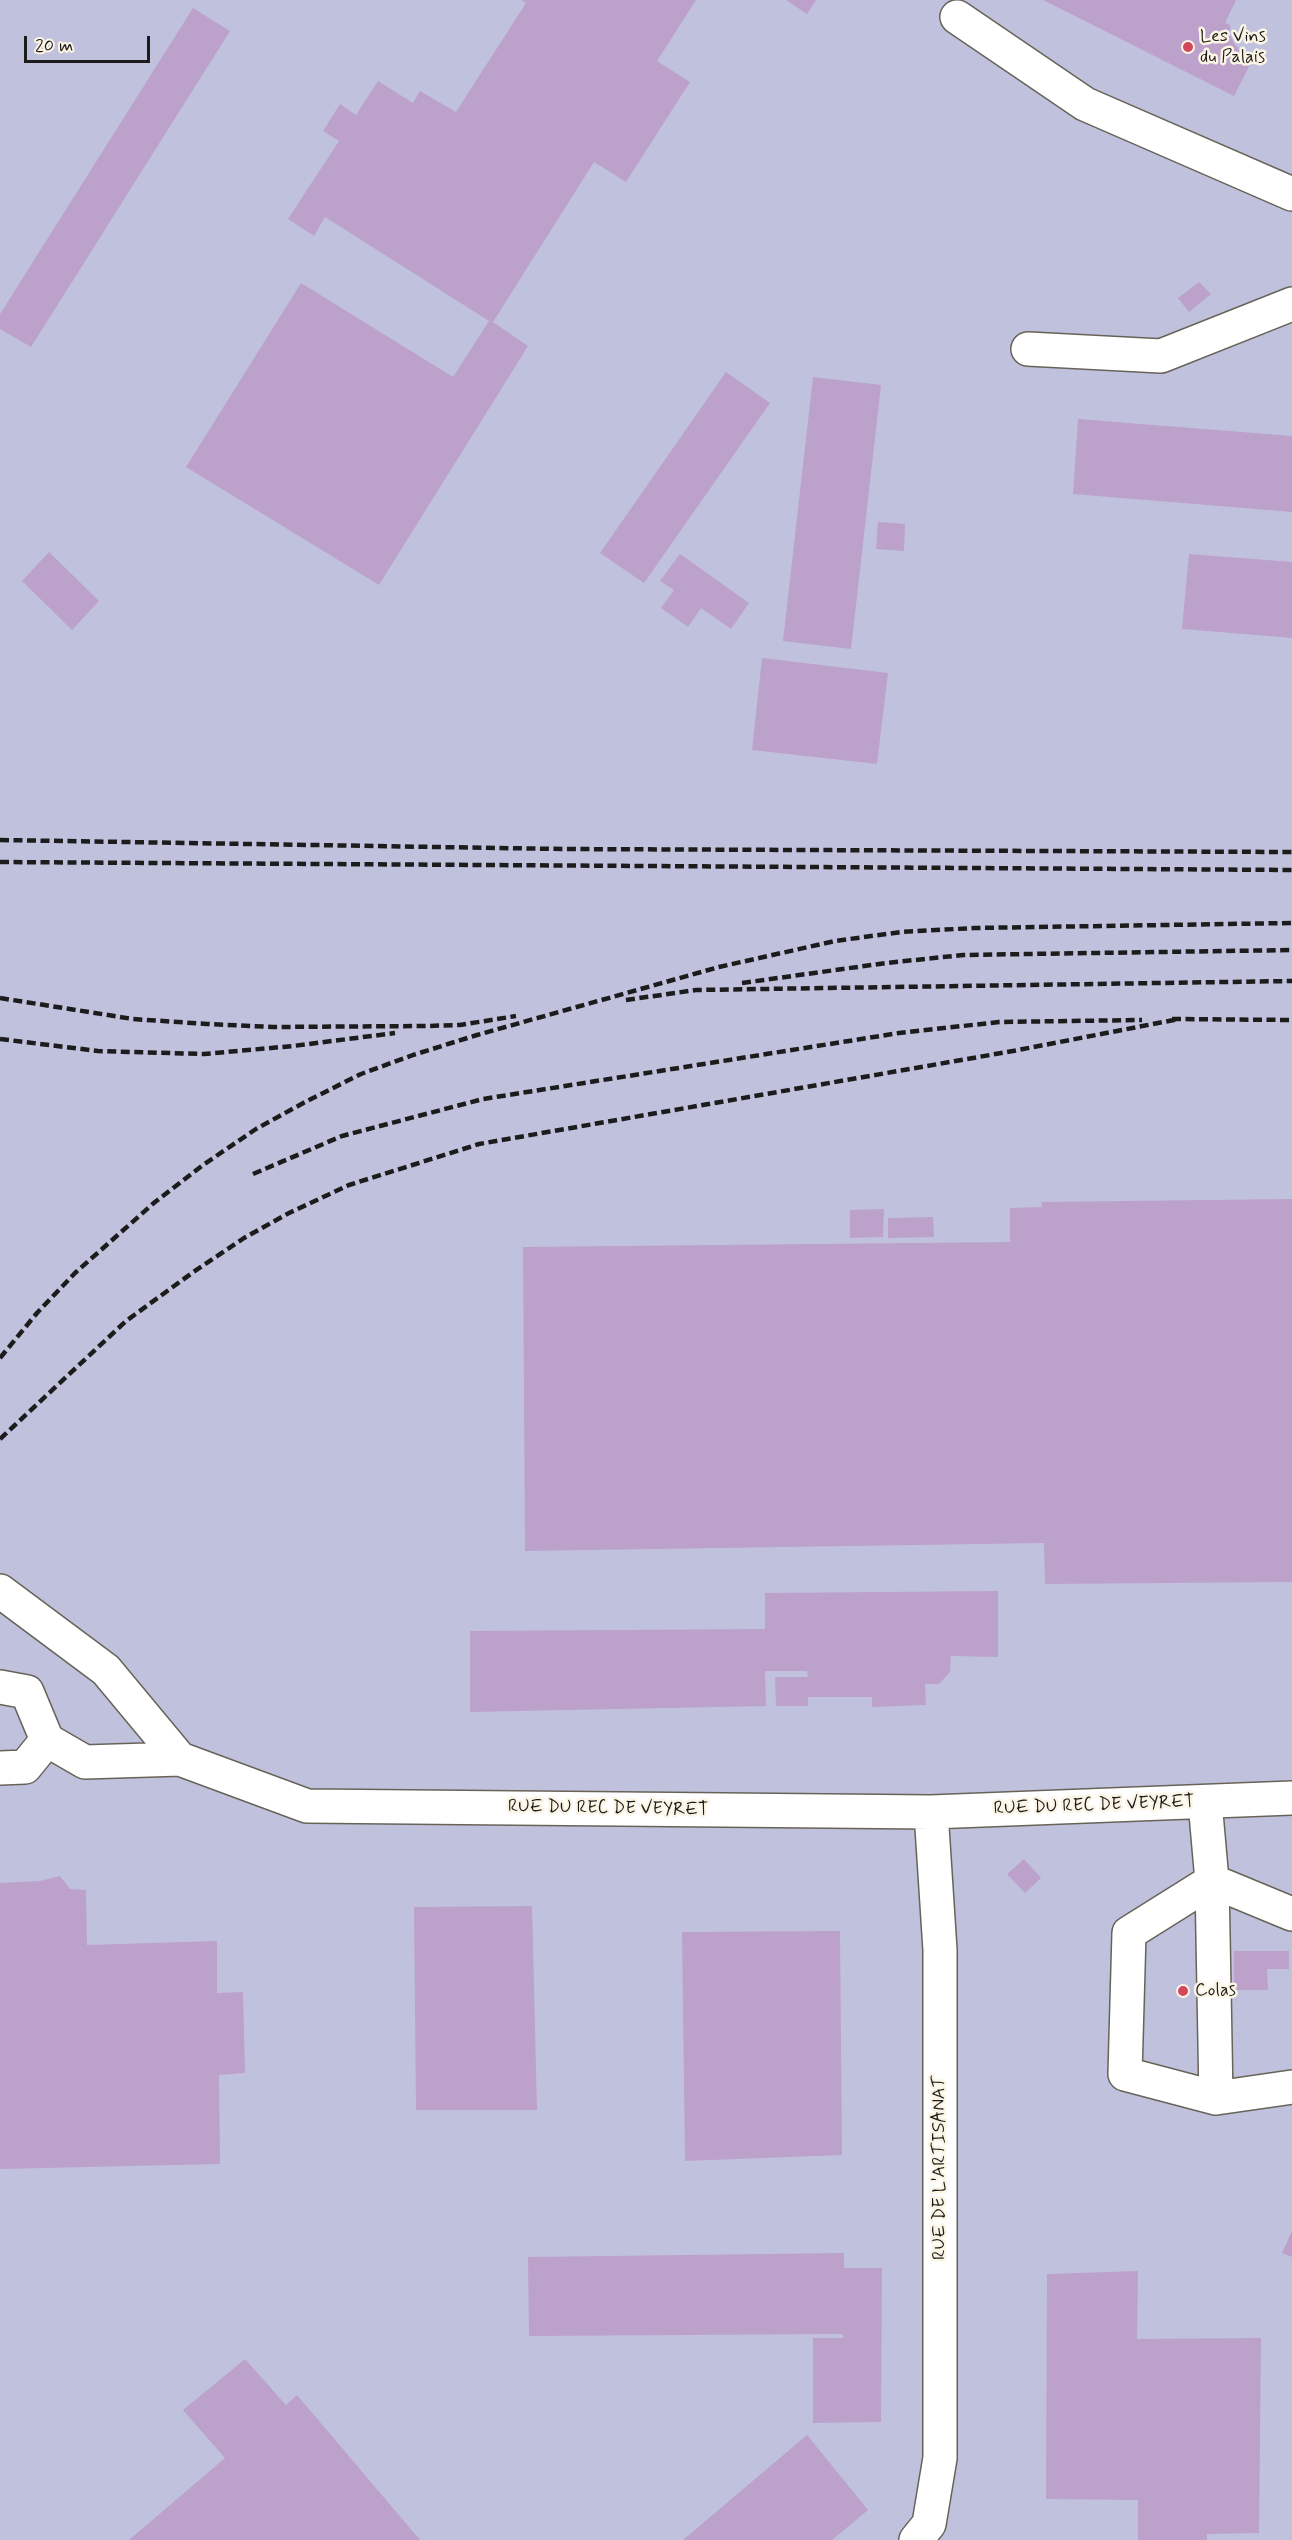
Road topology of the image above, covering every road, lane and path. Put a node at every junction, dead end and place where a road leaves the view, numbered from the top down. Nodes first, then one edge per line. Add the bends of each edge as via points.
1 (957, 17) dead end
2 (1292, 194) edge
3 (1292, 304) edge
4 (1028, 350) dead end
5 (0, 1591) edge
6 (0, 1687) edge
7 (46, 1740) junction
8 (180, 1760) junction
9 (0, 1768) edge
10 (1292, 1798) edge
11 (1205, 1802) junction
12 (931, 1812) junction
13 (1212, 1881) junction
14 (1292, 1914) edge
15 (1292, 2087) edge
16 (1216, 2098) junction
17 (929, 2535) edge

1 - 2 street via 1085,104
3 - 4 street via 1161,356
5 - 8 street via 106,1670
6 - 7 street via 27,1692
7 - 8 street via 85,1762
7 - 9 street via 25,1767
8 - 12 street, RUE DU REC DE VEYRET via 307,1806
10 - 11 street, RUE DU REC DE VEYRET
11 - 12 street, RUE DU REC DE VEYRET
11 - 13 street
12 - 17 street, RUE DE L'ARTISANAT via 940,1950 940,2458
13 - 14 street
13 - 16 street
13 - 16 street via 1129,1933 1125,2074
15 - 16 street

